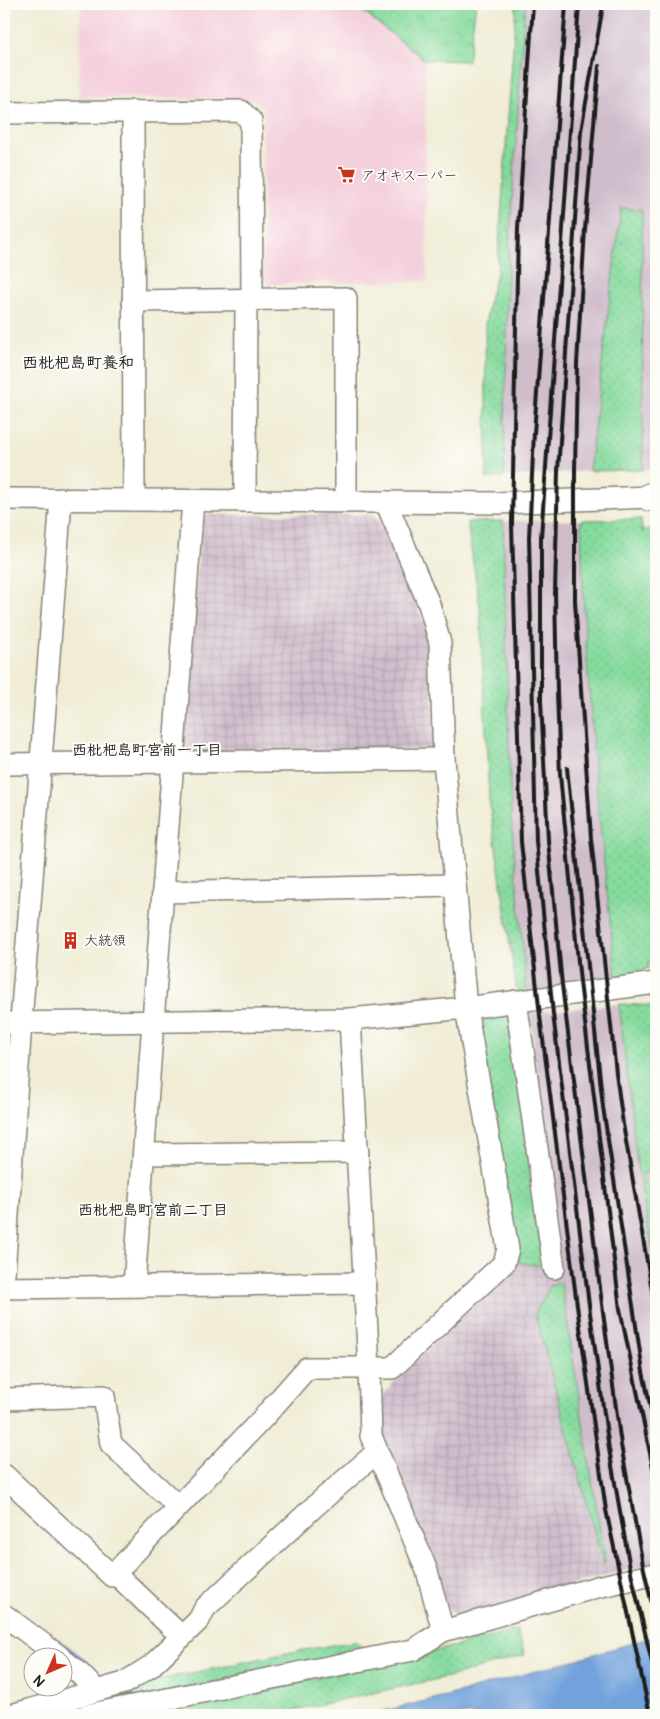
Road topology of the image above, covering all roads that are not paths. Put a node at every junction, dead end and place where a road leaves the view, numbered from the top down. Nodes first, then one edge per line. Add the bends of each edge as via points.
1 (4, 112) edge
2 (133, 112) junction
3 (249, 299) junction
4 (133, 301) junction
5 (653, 496) edge
6 (4, 499) edge
7 (61, 499) junction
8 (134, 500) junction
9 (193, 501) junction
10 (245, 501) junction
11 (346, 502) junction
12 (386, 502) junction
13 (444, 759) junction
14 (173, 762) junction
15 (4, 764) edge
16 (41, 764) junction
17 (455, 885) junction
18 (163, 892) junction
19 (656, 983) edge
20 (516, 1001) junction
21 (466, 1008) junction
22 (350, 1019) junction
23 (153, 1021) junction
24 (12, 1022) edge
25 (358, 1152) junction
26 (144, 1154) junction
27 (554, 1268) dead end
28 (4, 1274) edge
29 (365, 1283) junction
30 (134, 1286) junction
31 (4, 1288) edge
32 (370, 1368) junction
33 (4, 1399) edge
34 (377, 1452) junction
35 (4, 1475) edge
36 (178, 1506) junction
37 (115, 1573) junction
38 (656, 1574) edge
39 (4, 1615) edge
40 (443, 1631) junction
41 (182, 1637) junction
42 (46, 1646) edge
43 (72, 1667) edge
44 (96, 1690) junction
45 (11, 1715) edge
46 (87, 1715) edge

1 - 2 street
2 - 3 street via 241,111 251,121
2 - 4 street
3 - 4 street
3 - 10 street
3 - 11 street via 346,298
4 - 8 street
5 - 12 street via 499,503
6 - 7 street
7 - 8 street
7 - 16 street
8 - 9 street
9 - 10 street
9 - 14 street
10 - 11 street
11 - 12 street
12 - 13 street via 429,604 440,643
13 - 14 street
13 - 17 street
14 - 16 street
14 - 18 street
15 - 16 street
16 - 24 street
17 - 18 street
17 - 21 street
18 - 23 street
19 - 20 street
20 - 21 street
20 - 27 street
21 - 22 street
21 - 32 street via 508,1249 504,1263 392,1368
22 - 23 street
22 - 25 street
23 - 24 street
23 - 26 street
24 - 28 street
25 - 26 street
25 - 29 street
26 - 30 street
29 - 30 street
29 - 32 street
30 - 31 street
32 - 34 street via 371,1436
32 - 36 street via 307,1368
33 - 36 street via 104,1396 111,1444
34 - 40 street via 427,1571
34 - 41 street via 205,1608 199,1620
35 - 37 street via 112,1576
36 - 37 street
37 - 41 street
38 - 40 street via 597,1587
39 - 42 street
40 - 46 street via 413,1650
41 - 44 street via 151,1666 124,1683
43 - 44 street
44 - 45 street

